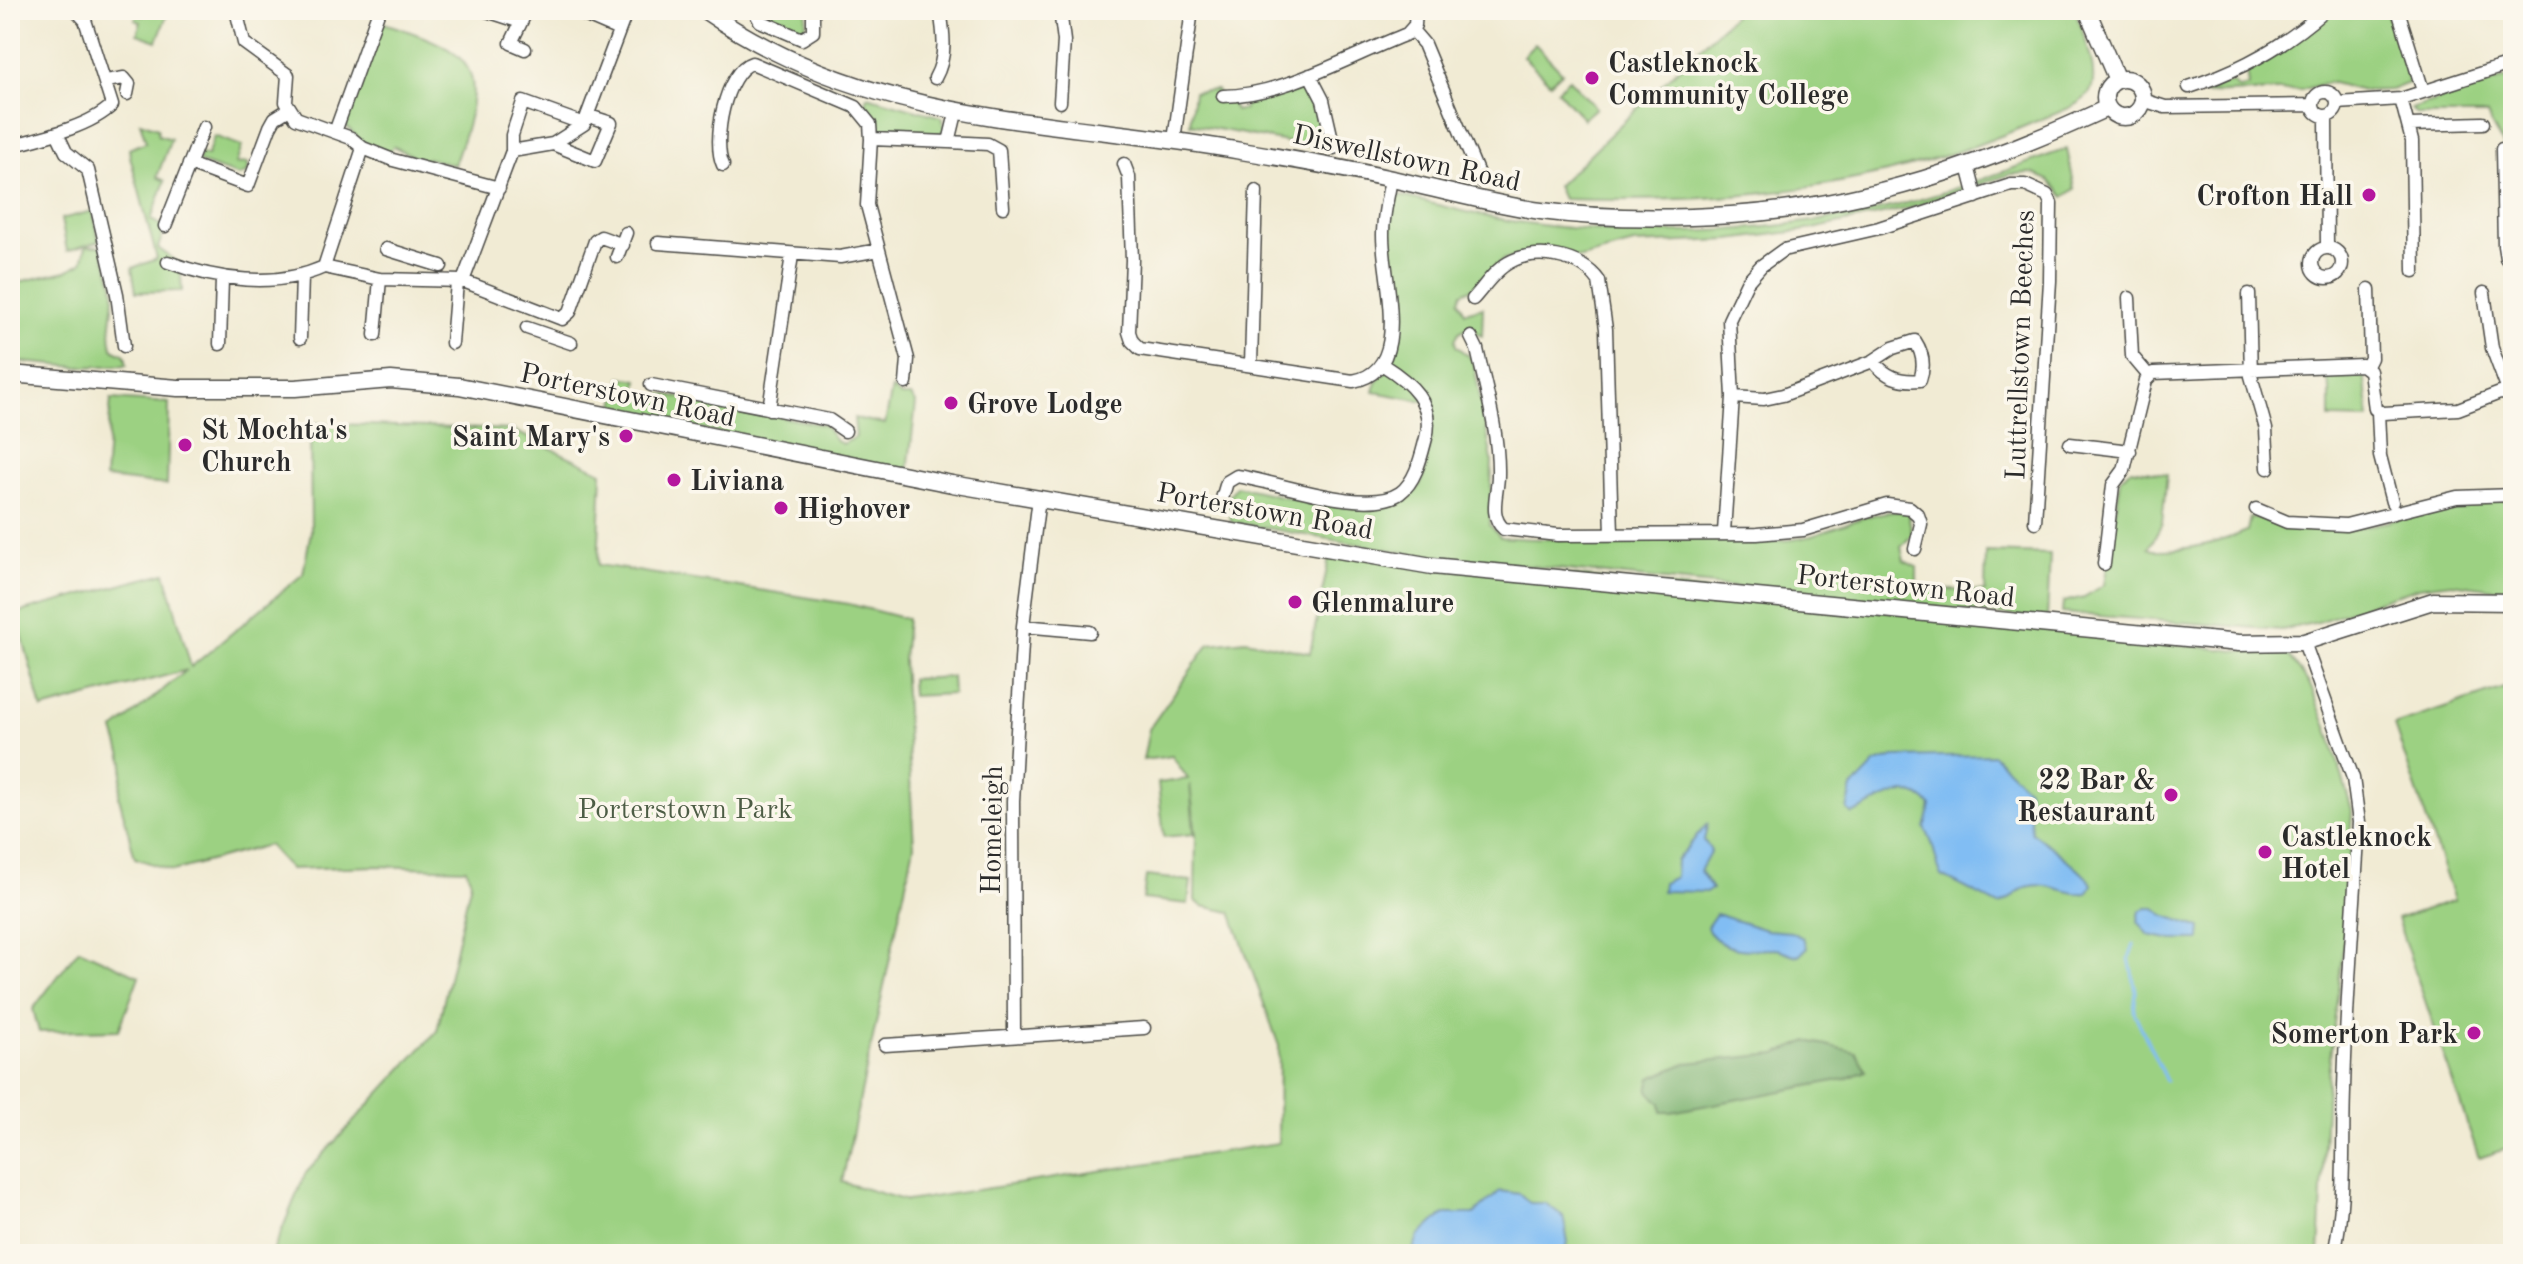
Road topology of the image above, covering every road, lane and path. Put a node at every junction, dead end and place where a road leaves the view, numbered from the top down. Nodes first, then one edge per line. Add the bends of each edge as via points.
1 (96, 10) edge
2 (236, 10) edge
3 (379, 10) edge
4 (484, 10) edge
5 (573, 10) edge
6 (627, 10) edge
7 (704, 10) edge
8 (754, 10) edge
9 (813, 10) edge
10 (940, 10) edge
11 (1060, 10) edge
12 (1192, 10) edge
13 (1416, 10) edge
14 (2087, 10) edge
15 (2325, 10) edge
16 (2398, 10) edge
17 (80, 15) edge
18 (619, 30) junction
19 (1412, 30) junction
20 (525, 49) dead end
21 (2513, 63) edge
22 (1310, 75) junction
23 (935, 78) dead end
24 (2117, 80) junction
25 (106, 81) junction
26 (2189, 87) dead end
27 (2423, 91) junction
28 (127, 94) dead end
29 (2401, 99) junction
30 (1233, 100) dead end
31 (2143, 100) junction
32 (1060, 102) dead end
33 (2337, 103) junction
34 (2313, 105) junction
35 (2107, 108) junction
36 (288, 110) junction
37 (956, 113) junction
38 (2326, 116) junction
39 (586, 120) junction
40 (2483, 123) dead end
41 (2410, 125) junction
42 (204, 127) dead end
43 (335, 132) junction
44 (1329, 132) junction
45 (57, 133) junction
46 (1314, 133) dead end
47 (871, 139) junction
48 (1174, 140) junction
49 (11, 142) edge
50 (949, 142) junction
51 (553, 144) junction
52 (363, 148) junction
53 (1334, 148) dead end
54 (2502, 149) dead end
55 (512, 151) junction
56 (189, 164) junction
57 (1124, 164) dead end
58 (723, 165) dead end
59 (1968, 166) junction
60 (1391, 179) junction
61 (1481, 181) dead end
62 (499, 188) junction
63 (1256, 191) dead end
64 (1976, 197) junction
65 (1003, 207) dead end
66 (165, 226) dead end
67 (658, 243) dead end
68 (622, 245) dead end
69 (2327, 248) dead end
70 (386, 249) dead end
71 (879, 250) junction
72 (792, 255) junction
73 (168, 262) dead end
74 (426, 262) junction
75 (2513, 265) edge
76 (441, 266) dead end
77 (324, 267) junction
78 (2414, 271) dead end
79 (302, 277) junction
80 (222, 279) junction
81 (380, 279) junction
82 (419, 281) junction
83 (460, 281) junction
84 (2369, 289) dead end
85 (2484, 293) dead end
86 (2249, 294) dead end
87 (2129, 298) dead end
88 (1473, 299) dead end
89 (554, 316) junction
90 (527, 328) dead end
91 (375, 335) dead end
92 (547, 335) junction
93 (1471, 337) dead end
94 (300, 338) dead end
95 (452, 343) dead end
96 (571, 343) dead end
97 (220, 344) dead end
98 (124, 346) dead end
99 (1873, 361) dead end
100 (1251, 364) junction
101 (1383, 365) junction
102 (2251, 367) junction
103 (2366, 368) junction
104 (10, 374) edge
105 (2148, 375) junction
106 (906, 383) dead end
107 (651, 385) dead end
108 (2510, 392) edge
109 (1733, 397) junction
110 (769, 409) junction
111 (2378, 412) junction
112 (845, 431) dead end
113 (2070, 444) dead end
114 (2130, 451) junction
115 (2268, 468) dead end
116 (2513, 495) edge
117 (1039, 498) junction
118 (1221, 502) dead end
119 (2392, 502) dead end
120 (2256, 509) dead end
121 (2035, 522) dead end
122 (1724, 532) junction
123 (1612, 534) junction
124 (1915, 549) dead end
125 (2104, 564) dead end
126 (2513, 602) edge
127 (1023, 626) junction
128 (1090, 632) dead end
129 (2304, 642) junction
130 (1144, 1028) dead end
131 (1014, 1035) junction
132 (885, 1045) dead end
133 (2334, 1254) edge

1 - 17 street
2 - 36 street via 244,43 288,75
3 - 43 street
4 - 20 street via 523,18 511,43
5 - 18 street
6 - 18 street
7 - 37 street, Diswellstown Road via 782,55 830,75 899,100
8 - 9 street via 760,21 802,39 813,32
10 - 23 street via 942,65
11 - 32 street
12 - 48 street
13 - 19 street
14 - 24 street
15 - 26 street via 2237,69
16 - 27 street
17 - 25 street
18 - 39 street
19 - 22 street
19 - 61 street via 1424,44
21 - 27 street
22 - 30 street
22 - 44 street via 1323,100
24 - 31 street via 2134,82
24 - 35 street via 2106,92
25 - 28 street via 124,78
25 - 45 street via 112,105
27 - 29 street
29 - 33 street
29 - 41 street
31 - 34 street via 2165,107
31 - 35 street via 2129,117
33 - 34 street via 2330,93 2322,93
33 - 38 street
34 - 38 street
35 - 59 street, Diswellstown Road
36 - 43 street
36 - 56 street via 270,127 248,186
37 - 48 street, Diswellstown Road
37 - 50 street
38 - 69 street
39 - 51 street
39 - 51 street via 611,123 595,161
39 - 55 street via 523,102
40 - 41 street
41 - 78 street
42 - 56 street
43 - 52 street
44 - 46 street
44 - 53 street
45 - 49 street
45 - 98 street via 66,152 88,170
47 - 50 street
47 - 58 street via 868,118 856,107 752,63 736,77 719,126 717,148
47 - 71 street via 866,194
48 - 60 street, Diswellstown Road
50 - 65 street via 988,144 999,150
51 - 55 street
52 - 62 street
52 - 77 street
54 - 75 street via 2504,246
55 - 62 street
56 - 66 street
57 - 100 street via 1131,197 1132,341 1140,349
59 - 60 street, Diswellstown Road via 1863,195 1685,217 1544,211
59 - 64 street
60 - 101 street via 1383,234 1390,340
62 - 83 street
63 - 100 street
64 - 109 street via 1879,228 1783,250 1761,266 1729,320
64 - 121 street, Luttrellstown Beeches via 2025,185 2047,195 2051,208
67 - 72 street
68 - 89 street via 601,237 595,241 568,316
70 - 74 street
71 - 72 street via 851,257
71 - 106 street via 908,360
72 - 110 street
73 - 80 street
74 - 76 street
74 - 82 street
77 - 79 street
77 - 81 street
79 - 80 street
79 - 94 street
80 - 97 street
81 - 82 street
81 - 91 street
82 - 83 street
83 - 89 street
83 - 95 street
84 - 103 street via 2371,358
85 - 108 street via 2492,348
86 - 102 street
87 - 105 street via 2132,356
88 - 123 street via 1508,263 1526,256 1577,263 1599,281 1608,358
89 - 92 street
90 - 92 street
92 - 96 street
93 - 123 street via 1496,442 1497,523 1504,529 1558,535
99 - 109 street via 1783,395
100 - 101 street via 1353,381 1367,379
101 - 118 street via 1419,393 1427,410 1420,459 1399,494 1381,500 1351,499 1237,476 1227,482
102 - 103 street
102 - 105 street
102 - 115 street via 2266,429
103 - 111 street
104 - 117 street, Porterstown Road via 178,388 295,388 391,380 459,386
105 - 114 street
107 - 110 street
108 - 111 street via 2458,409
109 - 122 street
110 - 112 street via 829,420
111 - 119 street via 2380,456
113 - 114 street
114 - 125 street via 2113,485
116 - 120 street via 2457,497 2346,525 2287,522
117 - 127 street, Homeleigh
117 - 129 street, Porterstown Road via 1432,566 2239,643
122 - 123 street
122 - 124 street via 1787,533 1871,508 1901,505 1918,515 1921,524
126 - 129 street, Porterstown Road via 2433,601
127 - 128 street
127 - 131 street, Homeleigh via 1013,801
129 - 133 street via 2353,778 2359,822 2343,1203
130 - 131 street
131 - 132 street

